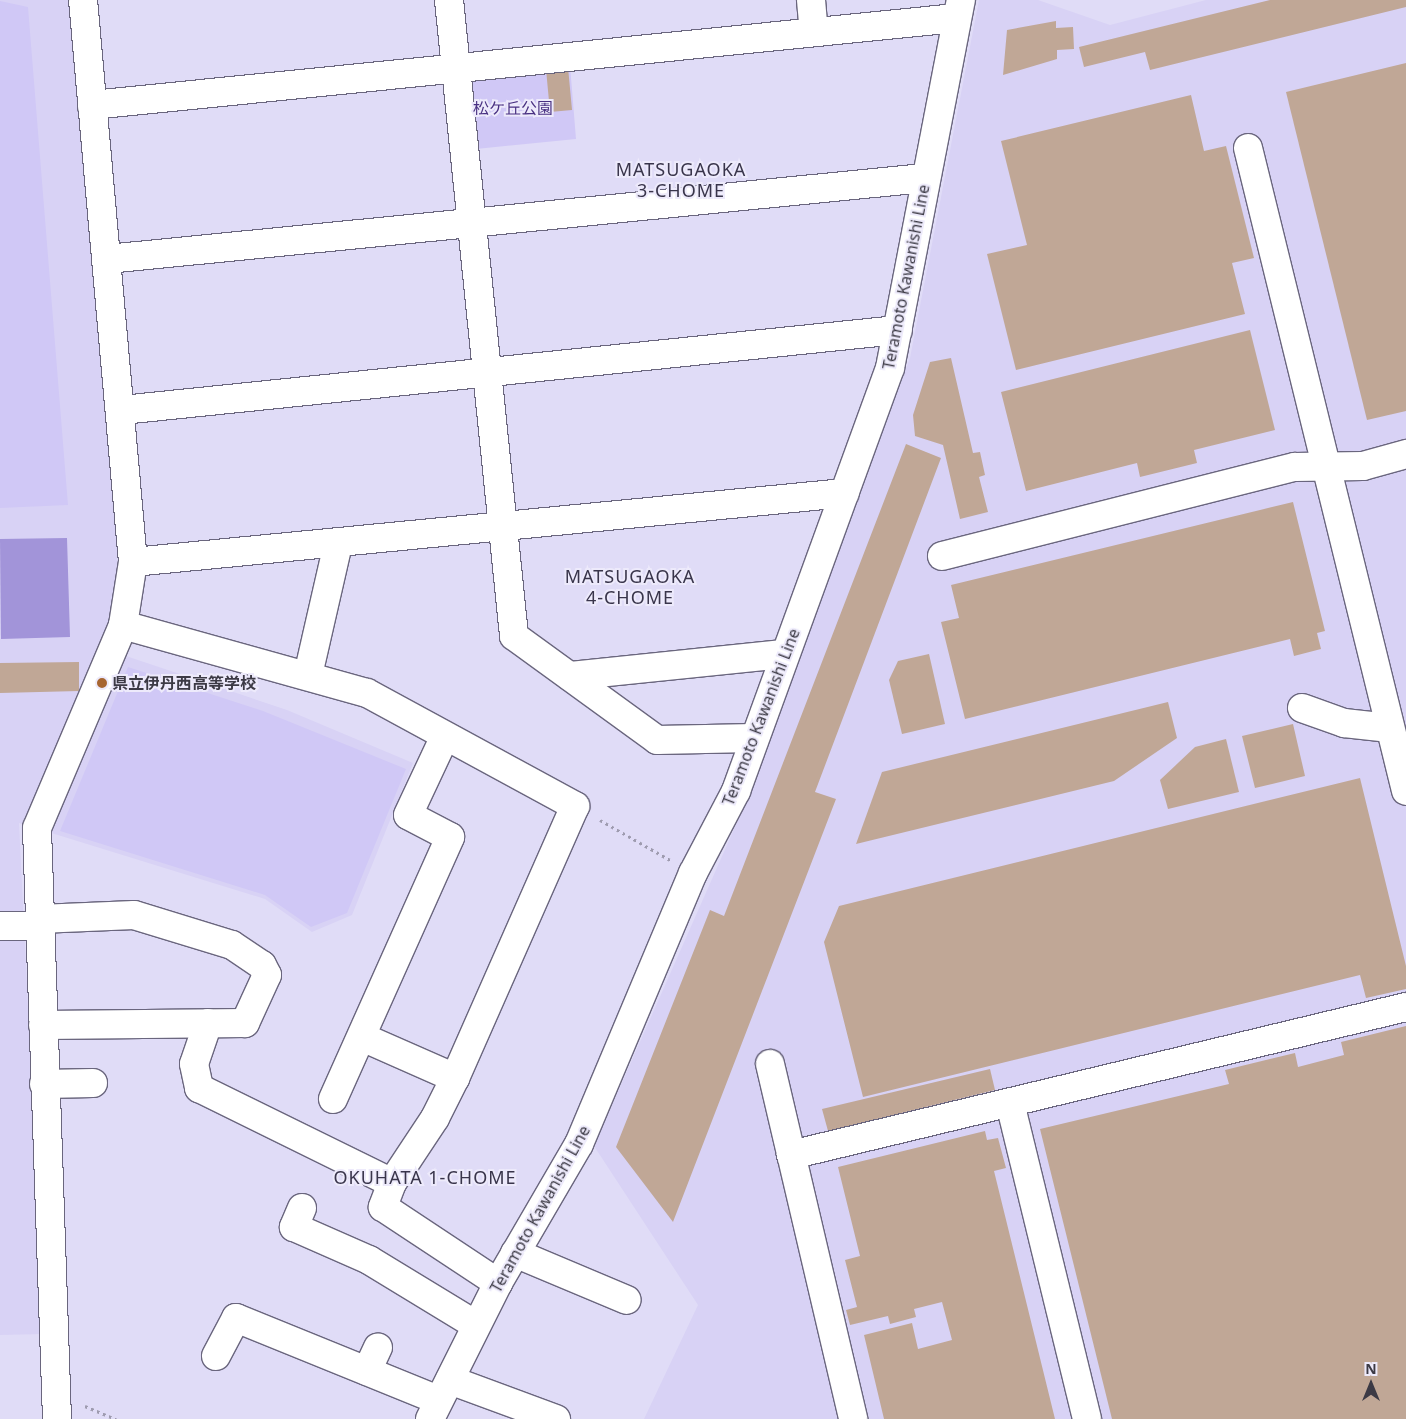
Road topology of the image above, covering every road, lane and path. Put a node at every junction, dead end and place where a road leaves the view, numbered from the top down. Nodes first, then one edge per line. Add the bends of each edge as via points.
1 (83, 0) edge
2 (450, 0) edge
3 (811, 0) edge
4 (958, 9) edge
5 (814, 32) junction
6 (456, 68) junction
7 (92, 105) junction
8 (1248, 148) dead end
9 (924, 178) junction
10 (471, 221) junction
11 (107, 259) junction
12 (898, 330) junction
13 (486, 375) junction
14 (122, 410) junction
15 (1406, 454) edge
16 (1327, 467) junction
17 (845, 493) junction
18 (502, 527) junction
19 (338, 544) junction
20 (942, 556) dead end
21 (133, 562) junction
22 (124, 625) junction
23 (784, 654) junction
24 (308, 675) junction
25 (570, 676) junction
26 (1302, 708) dead end
27 (1390, 728) junction
28 (445, 736) junction
29 (754, 738) junction
30 (1405, 786) edge
31 (575, 806) junction
32 (693, 873) junction
33 (39, 922) junction
34 (0, 926) edge
35 (1406, 1008) edge
36 (208, 1023) junction
37 (43, 1025) junction
38 (362, 1037) junction
39 (770, 1064) dead end
40 (455, 1078) junction
41 (93, 1083) dead end
42 (44, 1084) junction
43 (333, 1099) dead end
44 (1010, 1103) junction
45 (791, 1155) junction
46 (392, 1183) junction
47 (298, 1217) dead end
48 (515, 1253) junction
49 (498, 1283) junction
50 (627, 1300) dead end
51 (476, 1326) junction
52 (216, 1356) dead end
53 (440, 1400) edge
54 (57, 1419) edge
55 (556, 1419) edge
56 (853, 1419) edge
57 (1087, 1419) edge

1 - 7 street
2 - 6 street
3 - 5 street
4 - 5 street
4 - 9 street, Teramoto Kawanishi Line
5 - 6 street
6 - 7 street
6 - 10 street
7 - 11 street
8 - 16 street
9 - 10 street
9 - 12 street, Teramoto Kawanishi Line
10 - 11 street
10 - 13 street
11 - 14 street
12 - 13 street
12 - 17 street, Teramoto Kawanishi Line via 890,368
13 - 14 street
13 - 18 street
14 - 21 street
15 - 16 street via 1363,466
16 - 20 street via 1295,467
16 - 27 street
17 - 18 street
17 - 23 street, Teramoto Kawanishi Line
18 - 19 street
18 - 25 street via 514,636
19 - 21 street
19 - 24 street
21 - 22 street
22 - 24 street
22 - 33 street via 37,828
23 - 25 street
23 - 29 street, Teramoto Kawanishi Line
24 - 28 street via 367,693
25 - 29 street via 657,740
26 - 27 street via 1344,724
27 - 30 street
28 - 31 street
28 - 38 street via 408,815 450,837
29 - 32 street, Teramoto Kawanishi Line via 736,791
31 - 32 path
31 - 40 street
32 - 48 street, Teramoto Kawanishi Line via 579,1144
33 - 34 street
33 - 36 street via 134,915 232,945 262,965 267,976 245,1023
33 - 37 street
35 - 44 street
36 - 37 street
36 - 46 street via 194,1064 199,1088
37 - 42 street
38 - 40 street
38 - 43 street
39 - 45 street
40 - 46 street via 435,1118
41 - 42 street
42 - 54 street
44 - 45 street
44 - 57 street
45 - 56 street
46 - 49 street via 383,1206
47 - 51 street
48 - 49 street, Teramoto Kawanishi Line
48 - 50 street
49 - 51 street, Teramoto Kawanishi Line
51 - 53 street, Teramoto Kawanishi Line
52 - 53 street via 239,1311 372,1359
53 - 55 street

